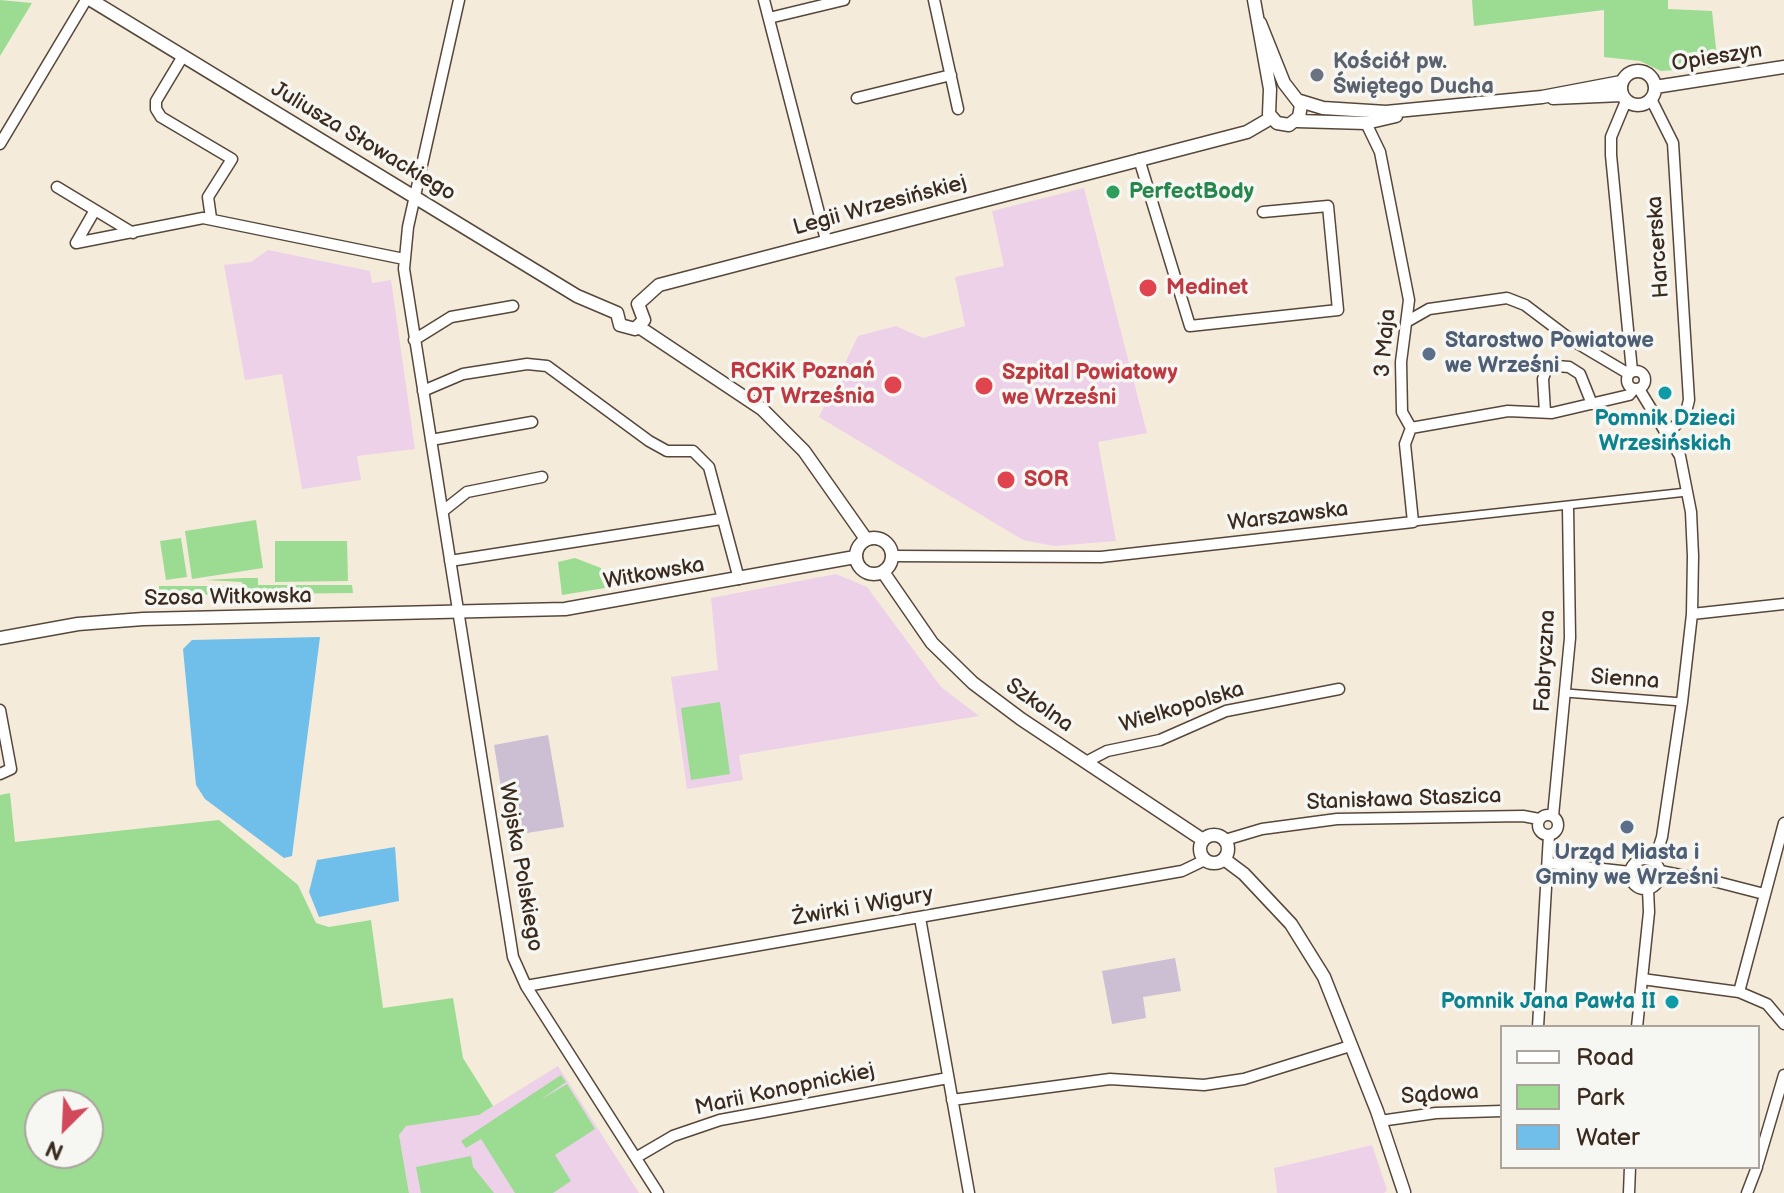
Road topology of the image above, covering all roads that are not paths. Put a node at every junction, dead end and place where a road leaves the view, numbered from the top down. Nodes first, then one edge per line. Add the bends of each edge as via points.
1 (88, 0) edge
2 (459, 0) edge
3 (764, 0) edge
4 (844, 0) edge
5 (934, 0) edge
6 (1254, 0) edge
7 (769, 18) junction
8 (1260, 23) junction
9 (183, 56) junction
10 (1784, 67) edge
11 (951, 75) junction
12 (1623, 93) junction
13 (1653, 93) junction
14 (1295, 97) junction
15 (857, 98) dead end
16 (1270, 102) junction
17 (958, 109) dead end
18 (1413, 110) junction
19 (1271, 118) junction
20 (1297, 121) junction
21 (1366, 123) junction
22 (0, 144) edge
23 (1139, 159) junction
24 (57, 187) dead end
25 (414, 198) junction
26 (95, 210) junction
27 (1263, 212) dead end
28 (211, 218) junction
29 (133, 233) junction
30 (826, 240) junction
31 (404, 259) junction
32 (638, 304) junction
33 (513, 306) dead end
34 (617, 313) junction
35 (1408, 321) junction
36 (639, 327) junction
37 (414, 340) junction
38 (1631, 373) junction
39 (1636, 389) junction
40 (423, 391) junction
41 (1592, 404) junction
42 (1545, 412) junction
43 (532, 422) dead end
44 (1411, 428) junction
45 (1668, 433) junction
46 (431, 440) junction
47 (542, 477) dead end
48 (1687, 492) junction
49 (1568, 507) junction
50 (443, 511) junction
51 (721, 519) junction
52 (1413, 522) junction
53 (866, 539) junction
54 (892, 556) junction
55 (855, 557) junction
56 (450, 561) junction
57 (883, 572) junction
58 (739, 579) junction
59 (1784, 604) edge
60 (458, 612) junction
61 (1692, 614) junction
62 (0, 638) edge
63 (1339, 689) dead end
64 (1566, 693) junction
65 (1682, 702) junction
66 (0, 710) edge
67 (1086, 762) junction
68 (5, 773) edge
69 (1553, 816) junction
70 (1539, 819) junction
71 (1782, 827) edge
72 (1549, 835) junction
73 (1203, 840) junction
74 (1225, 840) junction
75 (1224, 859) junction
76 (1205, 860) junction
77 (1549, 863) junction
78 (1656, 866) junction
79 (1630, 872) junction
80 (1698, 877) joint
81 (1648, 889) junction
82 (1764, 894) junction
83 (920, 918) junction
84 (1642, 979) junction
85 (526, 986) junction
86 (1739, 992) junction
87 (1780, 1007) edge
88 (1784, 1024) edge
89 (1538, 1025) edge
90 (1637, 1025) edge
91 (1350, 1046) junction
92 (1784, 1075) edge
93 (948, 1078) junction
94 (952, 1100) junction
95 (1500, 1111) edge
96 (1380, 1121) junction
97 (1762, 1137) edge
98 (637, 1157) junction
99 (1630, 1169) edge
100 (1756, 1169) edge
101 (658, 1193) edge
102 (969, 1193) edge
103 (1404, 1193) edge
104 (1410, 1193) edge
105 (1629, 1193) edge
106 (1747, 1193) edge

1 - 9 street, Juliusza Słowackiego
1 - 22 street
2 - 25 street, Wojska Polskiego
3 - 7 street
4 - 7 street
5 - 11 street
6 - 8 street
7 - 30 street
8 - 14 street
8 - 16 street
9 - 25 street, Juliusza Słowackiego
9 - 28 street via 156,109 232,159 208,197
10 - 13 street, Opieszyn
11 - 15 street
11 - 17 street
12 - 13 street, Opieszyn via 1639,105
12 - 13 street via 1637,70 1649,75
12 - 18 street
12 - 38 street, Harcerska via 1611,155
13 - 45 street, Harcerska via 1673,143 1689,400 1685,416
14 - 16 street via 1278,94
14 - 18 street via 1323,108
14 - 20 street via 1301,113
16 - 19 street
18 - 21 street
19 - 20 street via 1281,125
19 - 23 street, Legii Wrzesińskiej via 1247,132
20 - 21 street
21 - 35 street, 3 Maja via 1380,152 1404,264
23 - 27 street via 1190,326 1338,310 1328,206
23 - 30 street, Legii Wrzesińskiej
24 - 26 street
25 - 31 street, Wojska Polskiego
25 - 34 street, Juliusza Słowackiego via 587,302
26 - 29 street
26 - 29 street via 76,243
28 - 29 street
28 - 31 street
30 - 32 street, Legii Wrzesińskiej via 659,285
31 - 37 street, Wojska Polskiego
32 - 34 street via 625,303
32 - 36 street via 644,315
33 - 37 street via 451,317
34 - 36 street via 623,328
35 - 38 street via 1429,309 1517,300 1570,339
35 - 44 street, 3 Maja via 1402,336 1402,412
36 - 53 street via 762,409 804,451
37 - 40 street, Wojska Polskiego
38 - 39 street via 1627,383
38 - 39 street via 1639,371 1646,378
39 - 41 street
39 - 45 street
40 - 46 street, Wojska Polskiego
40 - 51 street via 463,374 547,366 649,441 667,451 693,451 702,457
41 - 42 street
41 - 42 street via 1580,374 1556,366 1546,370 1543,379
42 - 44 street via 1508,411
43 - 46 street
44 - 52 street, 3 Maja via 1405,444
45 - 48 street via 1680,456
46 - 50 street, Wojska Polskiego
47 - 50 street via 467,492
48 - 49 street, Warszawska
48 - 61 street
49 - 52 street, Warszawska
49 - 64 street, Fabryczna
50 - 56 street, Wojska Polskiego
51 - 56 street
51 - 58 street
52 - 54 street, Warszawska via 1101,557
53 - 54 street via 884,540
53 - 55 street
54 - 57 street
55 - 57 street via 865,572
55 - 58 street, Witkowska
56 - 60 street, Wojska Polskiego
57 - 67 street, Szkolna via 949,661 995,700
58 - 60 street, Witkowska via 565,609
59 - 61 street
60 - 62 street, Szosa Witkowska via 143,619
60 - 85 street, Wojska Polskiego via 513,957
61 - 65 street
63 - 67 street, Wielkopolska via 1226,711 1160,740 1107,751
64 - 65 street, Sienna
64 - 69 street, Fabryczna
65 - 78 street
66 - 68 street
67 - 73 street, Szkolna
69 - 70 street
69 - 72 street via 1557,829
70 - 72 street via 1540,832
70 - 74 street, Stanisława Staszica via 1337,819
71 - 82 street
72 - 77 street
73 - 74 street via 1216,835
73 - 76 street
74 - 75 street
75 - 76 street
75 - 91 street via 1267,898 1306,946
76 - 83 street, Żwirki i Wigury via 1182,871
77 - 79 street
77 - 89 street
78 - 79 street via 1642,860
78 - 80 street
78 - 81 street via 1657,883
79 - 81 street via 1635,885
80 - 82 street
81 - 84 street
82 - 86 street
83 - 85 street, Żwirki i Wigury
83 - 93 street
84 - 86 street
84 - 90 street
85 - 98 street, Wojska Polskiego
86 - 87 street
87 - 88 street
91 - 94 street via 1244,1079 1204,1085 1110,1079
91 - 96 street
92 - 97 street
93 - 94 street
93 - 98 street, Marii Konopnickiej via 720,1120 673,1136
94 - 102 street
95 - 96 street, Sądowa
96 - 103 street
98 - 101 street, Wojska Polskiego
99 - 105 street
100 - 106 street
103 - 104 street

